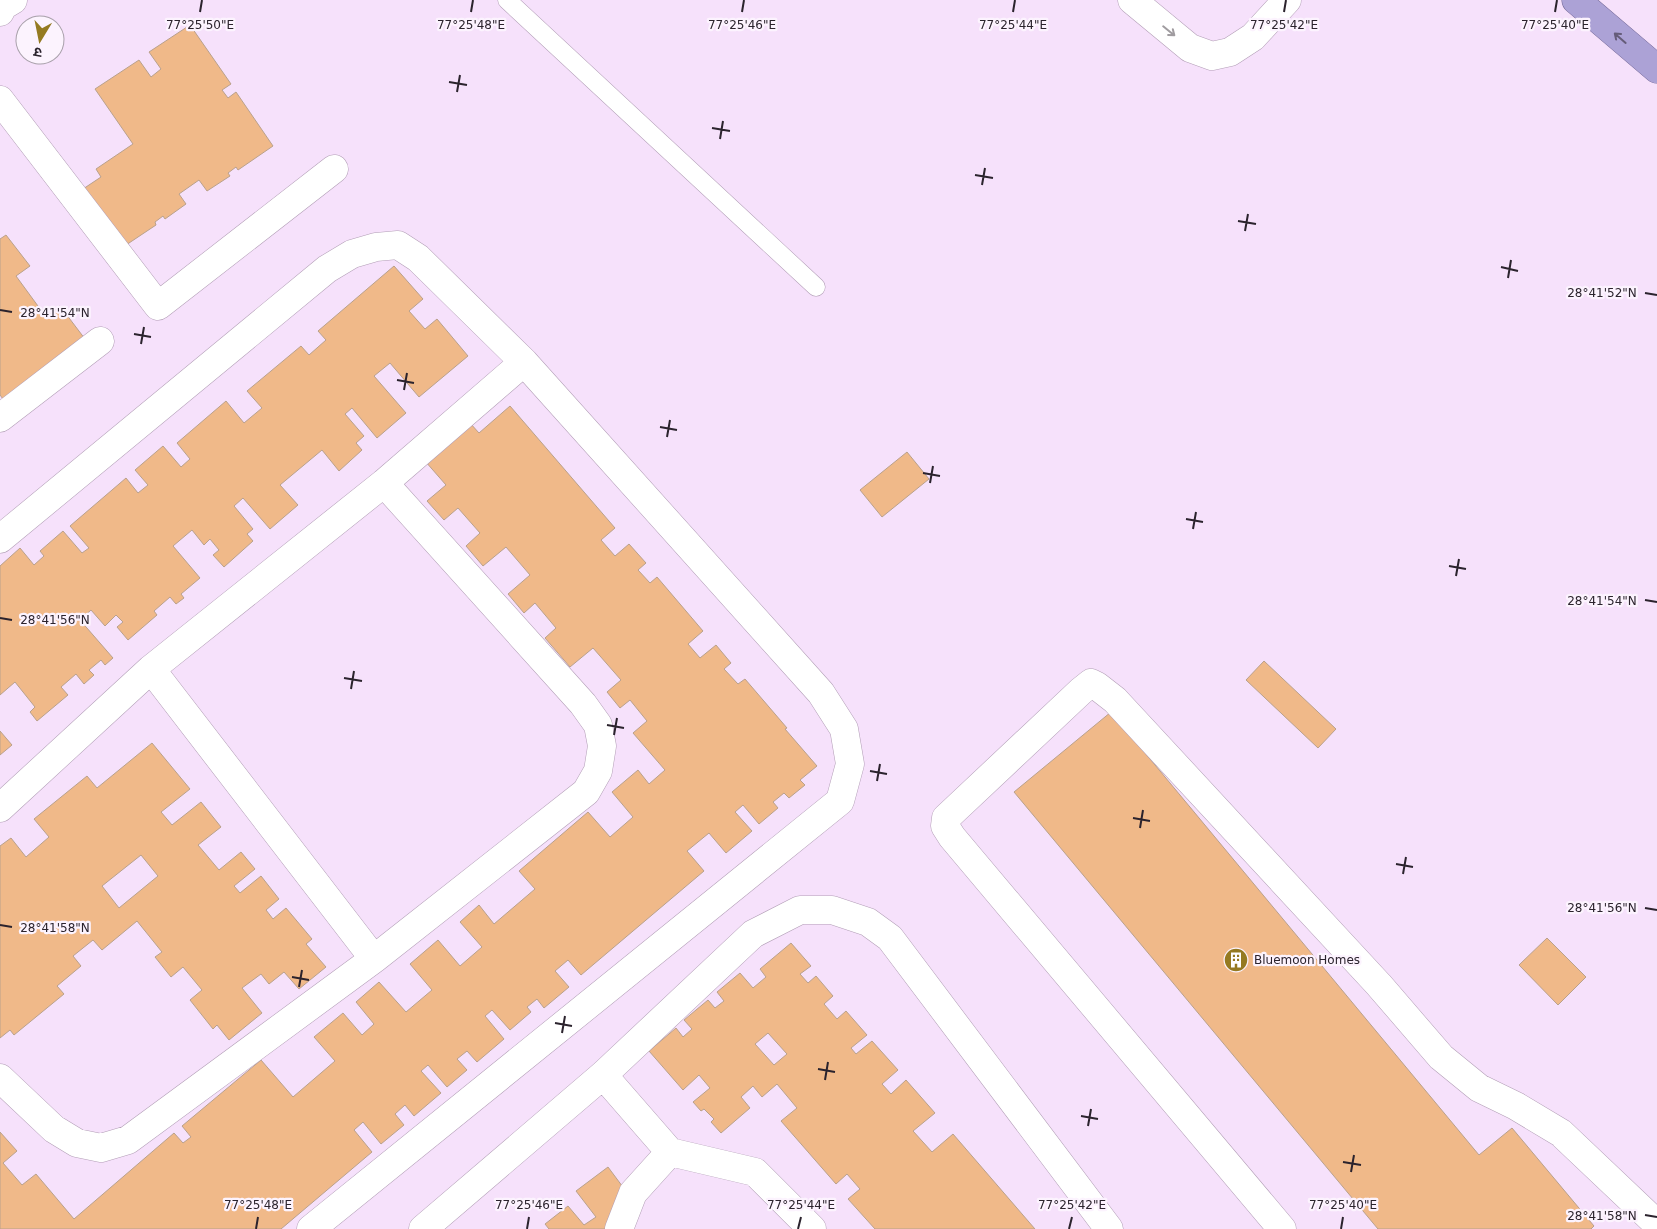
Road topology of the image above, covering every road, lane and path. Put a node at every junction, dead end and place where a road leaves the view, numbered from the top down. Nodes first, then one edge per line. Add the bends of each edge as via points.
1 (13, 0) edge
2 (507, 0) edge
3 (1132, 0) edge
4 (1287, 0) edge
5 (1576, 0) edge
6 (0, 12) edge
7 (1657, 69) edge
8 (0, 100) edge
9 (334, 169) dead end
10 (816, 287) dead end
11 (100, 341) dead end
12 (524, 362) junction
13 (0, 418) edge
14 (384, 483) junction
15 (0, 539) edge
16 (151, 669) junction
17 (0, 808) edge
18 (374, 959) junction
19 (603, 1075) junction
20 (0, 1078) edge
21 (670, 1152) junction
22 (1646, 1223) edge
23 (325, 1225) edge
24 (423, 1229) edge
25 (619, 1229) edge
26 (812, 1229) edge
27 (1109, 1229) edge
28 (1282, 1229) edge

1 - 6 street
2 - 10 lane
3 -> 4 street via 1190,48 1212,56 1230,52 1253,37
7 -> 5 highway
8 - 9 street via 158,306
11 - 13 street
12 - 14 street
12 - 15 street via 418,258 398,245 352,254 327,269
12 - 23 street via 822,694 844,729 850,764 840,801
14 - 16 street
14 - 18 street via 583,704 598,726 602,746 598,771 586,792
16 - 17 street
16 - 18 street
18 - 20 street via 128,1140 101,1148 76,1143 54,1129
19 - 21 street
19 - 24 street
19 - 27 street via 753,934 800,910 832,910 868,922 890,938
21 - 25 street via 633,1193
21 - 26 street via 755,1172
22 - 28 street via 1561,1133 1480,1088 1441,1057 1379,985 1115,700 1091,684 946,818 944,826

